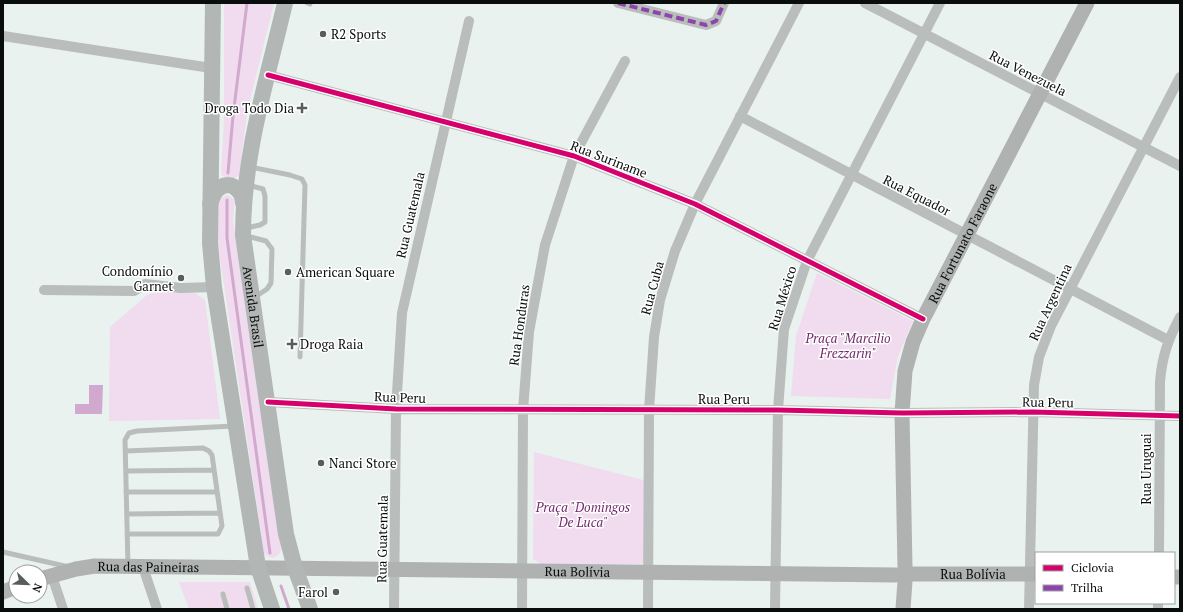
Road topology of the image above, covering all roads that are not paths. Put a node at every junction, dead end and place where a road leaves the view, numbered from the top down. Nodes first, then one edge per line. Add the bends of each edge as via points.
1 (213, 3) edge
2 (285, 3) edge
3 (618, 3) edge
4 (724, 3) edge
5 (865, 3) edge
6 (940, 3) edge
7 (1087, 3) edge
8 (794, 5) edge
9 (469, 21) dead end
10 (924, 34) junction
11 (3, 36) edge
12 (625, 61) dead end
13 (211, 68) junction
14 (268, 75) junction
15 (1180, 77) edge
16 (1040, 93) junction
17 (740, 116) junction
18 (445, 122) junction
19 (1143, 147) junction
20 (574, 156) junction
21 (1180, 166) edge
22 (247, 167) junction
23 (850, 175) junction
24 (245, 184) junction
25 (210, 204) junction
26 (695, 204) junction
27 (243, 207) junction
28 (243, 232) junction
29 (966, 235) junction
30 (807, 261) junction
31 (214, 287) junction
32 (1070, 288) junction
33 (44, 290) dead end
34 (252, 299) junction
35 (1180, 317) edge
36 (923, 319) junction
37 (1168, 340) junction
38 (300, 357) dead end
39 (268, 402) junction
40 (396, 409) junction
41 (523, 410) junction
42 (649, 410) junction
43 (778, 410) junction
44 (1033, 412) junction
45 (902, 413) junction
46 (1160, 415) junction
47 (1180, 416) edge
48 (236, 426) junction
49 (125, 451) junction
50 (214, 470) junction
51 (126, 471) junction
52 (126, 492) junction
53 (217, 492) junction
54 (220, 513) junction
55 (127, 514) junction
56 (127, 534) junction
57 (3, 552) edge
58 (1159, 552) edge
59 (128, 567) junction
60 (143, 567) junction
61 (258, 567) junction
62 (76, 568) junction
63 (295, 568) junction
64 (395, 570) junction
65 (522, 571) junction
66 (649, 572) junction
67 (776, 573) junction
68 (903, 574) junction
69 (1033, 574) edge
70 (48, 577) edge
71 (48, 582) edge
72 (247, 588) dead end
73 (223, 594) dead end
74 (903, 603) edge
75 (63, 609) edge
76 (157, 609) edge
77 (227, 609) edge
78 (253, 609) edge
79 (272, 609) edge
80 (310, 609) edge
81 (394, 609) edge
82 (522, 609) edge
83 (648, 609) edge
84 (775, 609) edge
85 (1029, 609) edge

1 - 13 main road
2 - 14 main road, Avenida Brasil
3 - 4 street via 706,25 716,21
5 - 10 street, Rua Venezuela
6 - 10 street, Rua México
7 - 16 main road, Rua Fortunato Faraone
8 - 17 street, Rua Cuba
9 - 18 street, Rua Guatemala
10 - 16 street, Rua Venezuela
10 - 23 street, Rua México
11 - 13 street
12 - 20 street, Rua Honduras
13 - 25 main road
14 - 18 street, Rua Suriname
14 - 22 main road, Avenida Brasil
15 - 19 street, Rua Argentina
16 - 19 street, Rua Venezuela
16 - 29 main road, Rua Fortunato Faraone
17 - 23 street, Rua Equador
17 - 26 street, Rua Cuba
18 - 20 street, Rua Suriname
18 - 40 street, Rua Guatemala via 402,313
19 - 21 street, Rua Venezuela
19 - 32 street, Rua Argentina
20 - 26 street, Rua Suriname
20 - 41 street, Rua Honduras via 545,245 529,332
22 - 24 main road, Avenida Brasil
22 - 38 lane via 290,175 302,179 304,185
23 - 29 street, Rua Equador
23 - 30 street, Rua México
24 - 27 main road, Avenida Brasil
24 - 28 lane via 262,189 265,196 265,222
25 - 27 main road via 217,190 230,185 242,194
25 - 31 main road
26 - 30 street, Rua Suriname
26 - 42 street, Rua Cuba via 675,251 660,300 654,337
27 - 28 main road, Avenida Brasil
28 - 34 main road, Avenida Brasil
28 - 34 lane via 266,241 272,249 271,283 267,289
29 - 32 street, Rua Equador
29 - 36 main road, Rua Fortunato Faraone
30 - 36 street, Rua Suriname
30 - 43 street, Rua México via 784,329
31 - 33 street via 181,288 145,284 134,291
31 - 48 main road
32 - 37 street, Rua Equador
32 - 44 street, Rua Argentina via 1039,357
34 - 39 main road, Avenida Brasil
35 - 37 street, Rua Uruguai
36 - 45 main road, Rua Fortunato Faraone via 905,371
37 - 46 street, Rua Uruguai via 1162,360
39 - 40 street, Rua Peru
39 - 63 main road, Avenida Brasil via 286,534
40 - 41 street, Rua Peru
40 - 64 street, Rua Guatemala
41 - 42 street, Rua Peru
41 - 65 street, Rua Honduras
42 - 43 street, Rua Peru
42 - 66 street, Rua Cuba
43 - 45 street, Rua Peru
43 - 67 street, Rua México
44 - 45 street, Rua Peru
44 - 46 street, Rua Peru
44 - 69 street, Rua Argentina
45 - 68 main road, Rua Fortunato Faraone
46 - 47 street, Rua Peru
46 - 58 street, Rua Uruguai
48 - 49 lane via 137,431 129,433 125,440
48 - 61 main road
49 - 50 lane via 203,448 209,450 212,455
49 - 51 lane
50 - 51 lane
50 - 53 lane
51 - 52 lane
52 - 53 lane
52 - 55 lane
53 - 54 lane
54 - 55 lane
54 - 56 lane via 222,526 218,534
55 - 56 lane
56 - 59 lane
57 - 62 lane
59 - 60 main road, Rua das Paineiras
59 - 62 main road, Rua das Paineiras
60 - 61 main road, Rua das Paineiras
60 - 76 street
61 - 63 main road, Rua Bolívia
61 - 79 main road
62 - 70 main road, Rua das Paineiras
63 - 64 main road, Rua Bolívia
63 - 80 main road, Avenida Brasil
64 - 65 main road, Rua Bolívia
64 - 81 street, Rua Guatemala
65 - 66 main road, Rua Bolívia
65 - 82 street, Rua Honduras
66 - 67 main road, Rua Bolívia
66 - 83 street, Rua Cuba
67 - 68 main road, Rua Bolívia
67 - 84 street, Rua México
68 - 69 main road, Rua Bolívia
68 - 74 main road, Rua Fortunato Faraone
69 - 85 street, Rua Argentina
71 - 75 street
72 - 78 lane
73 - 77 lane

